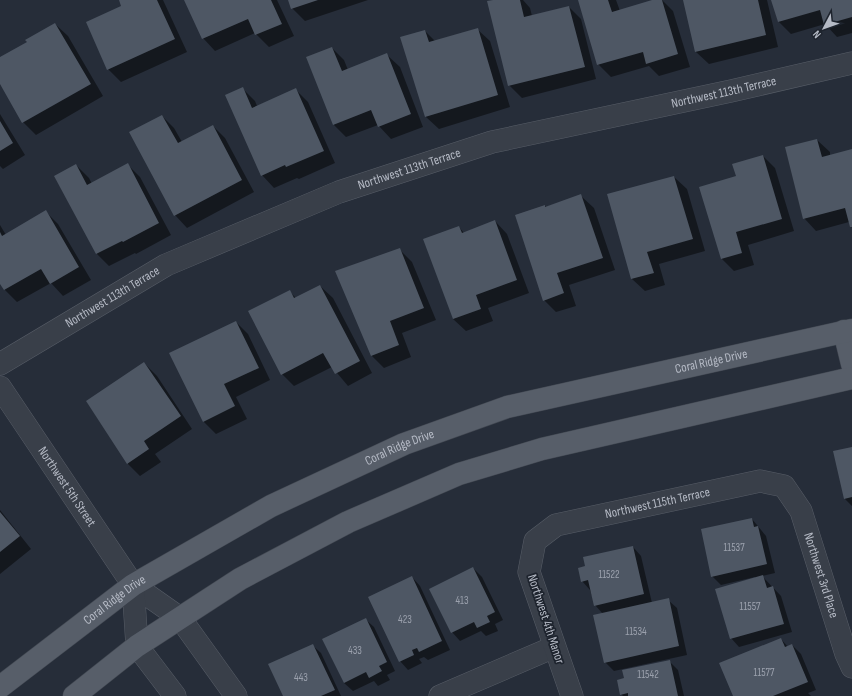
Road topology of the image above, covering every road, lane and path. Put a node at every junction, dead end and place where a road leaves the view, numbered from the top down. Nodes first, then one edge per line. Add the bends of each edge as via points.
1 (852, 64) edge
2 (848, 330) edge
3 (0, 364) edge
4 (852, 364) edge
5 (852, 378) edge
6 (0, 387) edge
7 (784, 486) joint
8 (536, 541) joint
9 (133, 585) junction
10 (180, 618) junction
11 (137, 646) junction
12 (554, 647) junction
13 (852, 667) edge
14 (0, 687) edge
15 (74, 696) edge
16 (175, 696) edge
17 (236, 696) edge
18 (440, 696) edge
19 (572, 696) edge

1 - 3 street, Northwest 113th Terrace via 492,142 339,192 166,265
2 - 4 main road
2 - 9 main road, Coral Ridge Drive via 492,412 404,444 271,506
5 - 10 main road via 542,449 459,474 348,522 240,579
6 - 9 street, Northwest 5th Street
7 - 8 street, Northwest 115th Terrace via 760,481 556,525
7 - 13 street, Northwest 3rd Place via 801,511
8 - 12 street, Northwest 4th Manor via 529,572
9 - 10 street, Northwest 5th Street
9 - 11 street
9 - 14 main road, Coral Ridge Drive
10 - 11 main road
10 - 17 street, Northwest 5th Street
11 - 15 main road
11 - 16 street
12 - 18 street
12 - 19 street, Northwest 4th Manor

